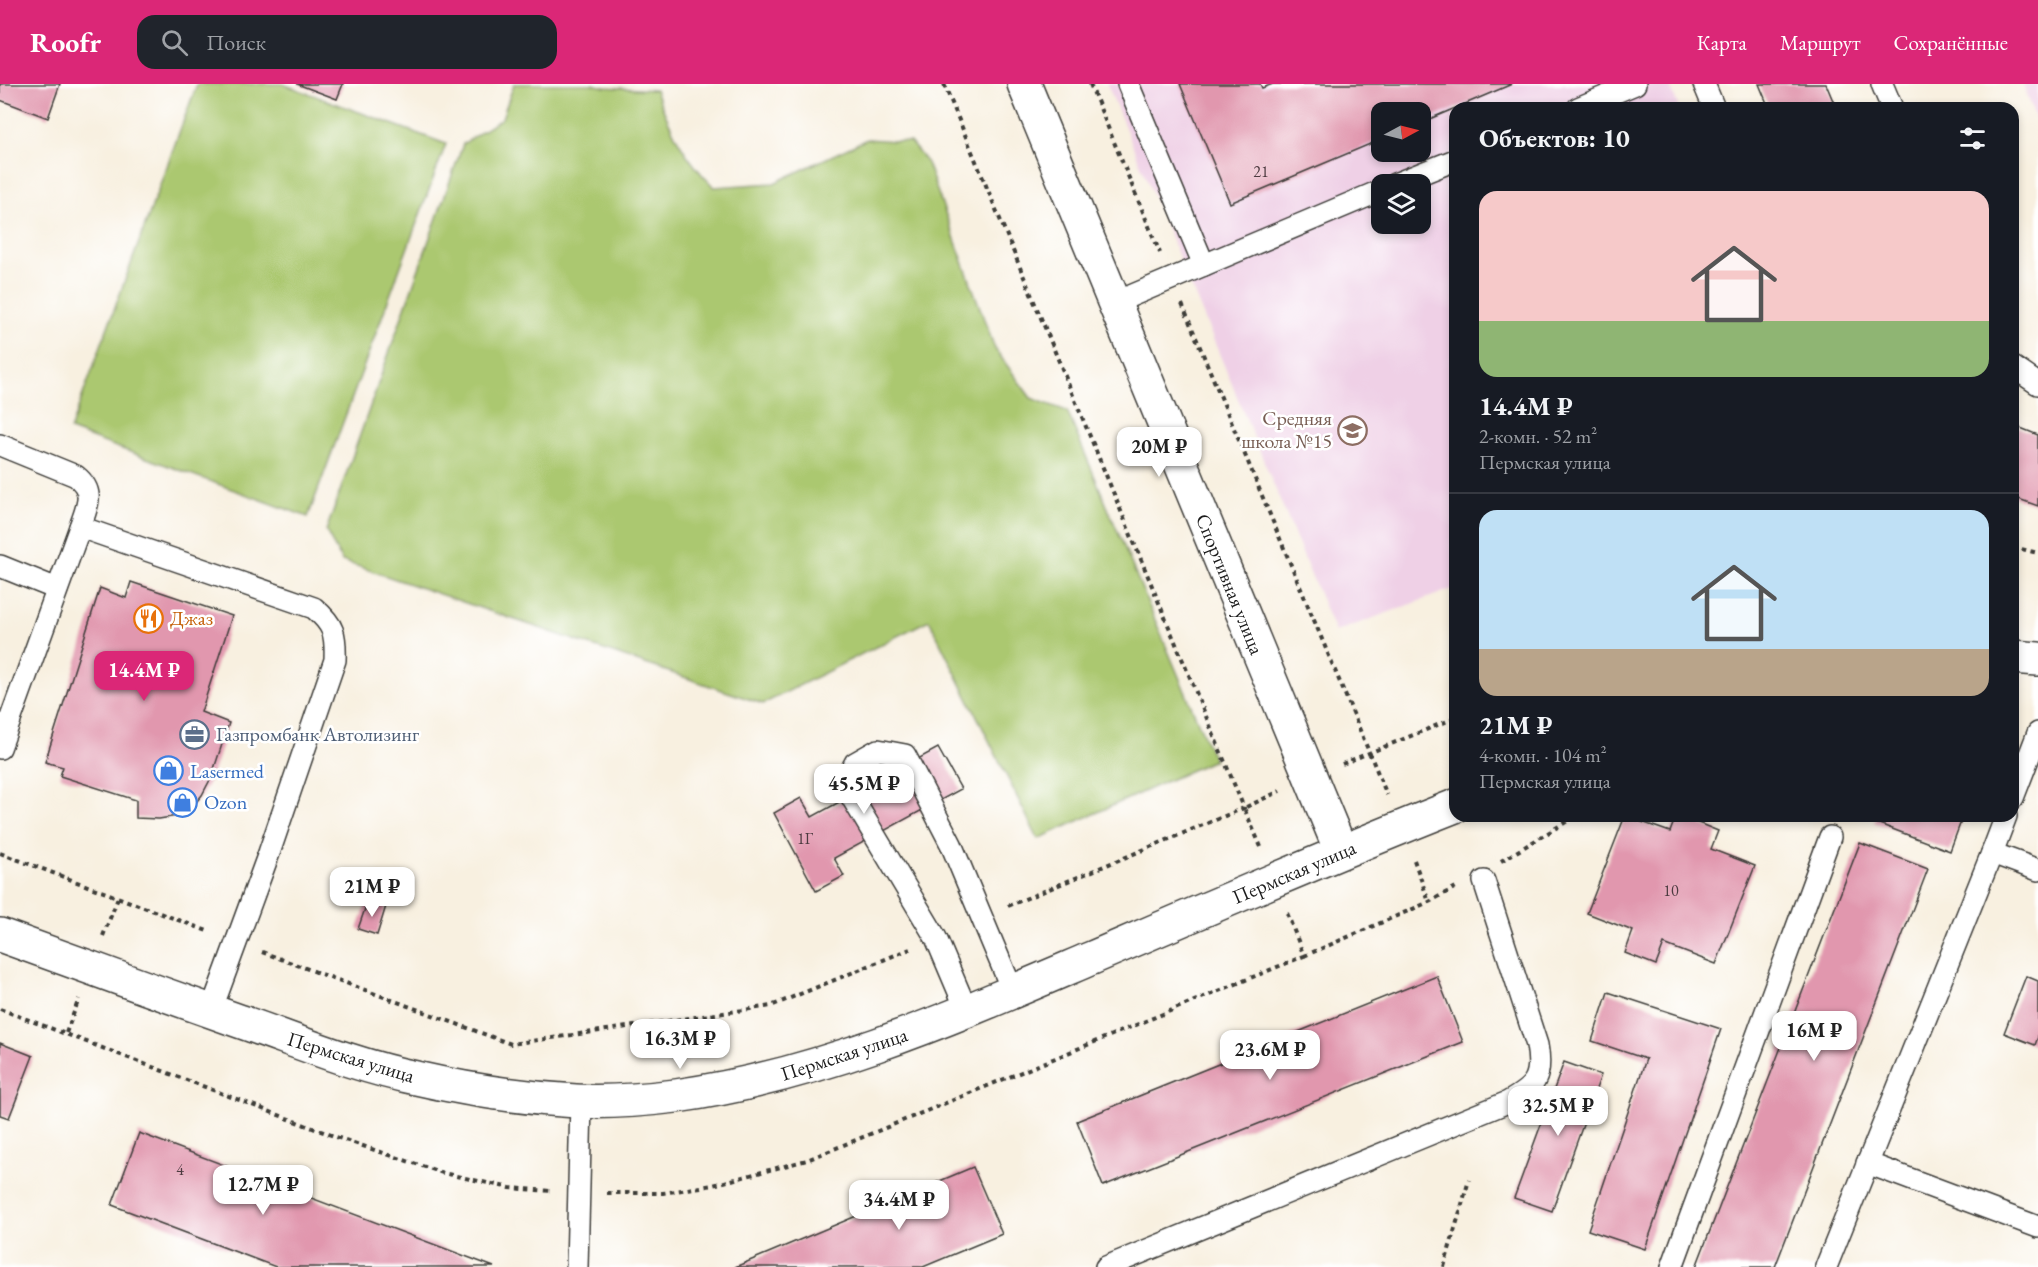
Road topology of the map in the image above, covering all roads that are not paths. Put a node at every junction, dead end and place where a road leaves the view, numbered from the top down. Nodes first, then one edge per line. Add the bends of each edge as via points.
1 (1024, 84) edge
2 (1128, 84) edge
3 (1635, 84) edge
4 (1704, 84) edge
5 (1882, 84) edge
6 (1592, 102) edge
7 (1712, 102) edge
8 (1890, 102) edge
9 (1449, 162) edge
10 (1419, 174) edge
11 (1371, 195) edge
12 (1204, 265) junction
13 (1114, 303) junction
14 (2019, 371) edge
15 (2038, 384) edge
16 (0, 445) edge
17 (80, 527) junction
18 (0, 566) edge
19 (57, 589) junction
20 (2019, 657) edge
21 (2038, 658) edge
22 (2038, 733) edge
23 (0, 748) edge
24 (2019, 782) edge
25 (1449, 808) edge
26 (2004, 822) edge
27 (1830, 837) dead end
28 (1341, 851) junction
29 (1992, 853) junction
30 (2038, 870) edge
31 (1484, 881) dead end
32 (0, 934) edge
33 (1013, 992) junction
34 (212, 1011) junction
35 (967, 1011) junction
36 (581, 1102) junction
37 (1867, 1163) junction
38 (2038, 1227) edge
39 (577, 1267) edge
40 (1106, 1267) edge
41 (1672, 1267) edge
42 (1826, 1267) edge

1 - 13 street, Спортивная улица
2 - 12 lane
3 - 6 lane
4 - 7 lane
5 - 8 lane
9 - 10 lane
11 - 12 lane
12 - 13 lane
13 - 28 street, Спортивная улица
14 - 15 lane
16 - 17 lane via 85,483 88,503
17 - 19 lane
17 - 34 lane via 314,608 328,620 335,639 335,660
18 - 19 lane
19 - 23 lane
20 - 21 street
22 - 24 lane
25 - 28 street, Пермская улица
26 - 29 lane
27 - 41 lane
28 - 33 street, Пермская улица
29 - 30 lane
29 - 37 lane
31 - 40 lane via 1537,1045 1540,1060 1536,1080 1528,1091
32 - 34 street, Пермская улица
33 - 35 street, Пермская улица
33 - 35 lane via 951,844 905,755 878,750 855,763 844,784 936,938
34 - 36 street, Пермская улица via 413,1078
35 - 36 street, Пермская улица via 850,1054 720,1090 643,1100
36 - 39 lane
37 - 38 lane
37 - 42 lane

